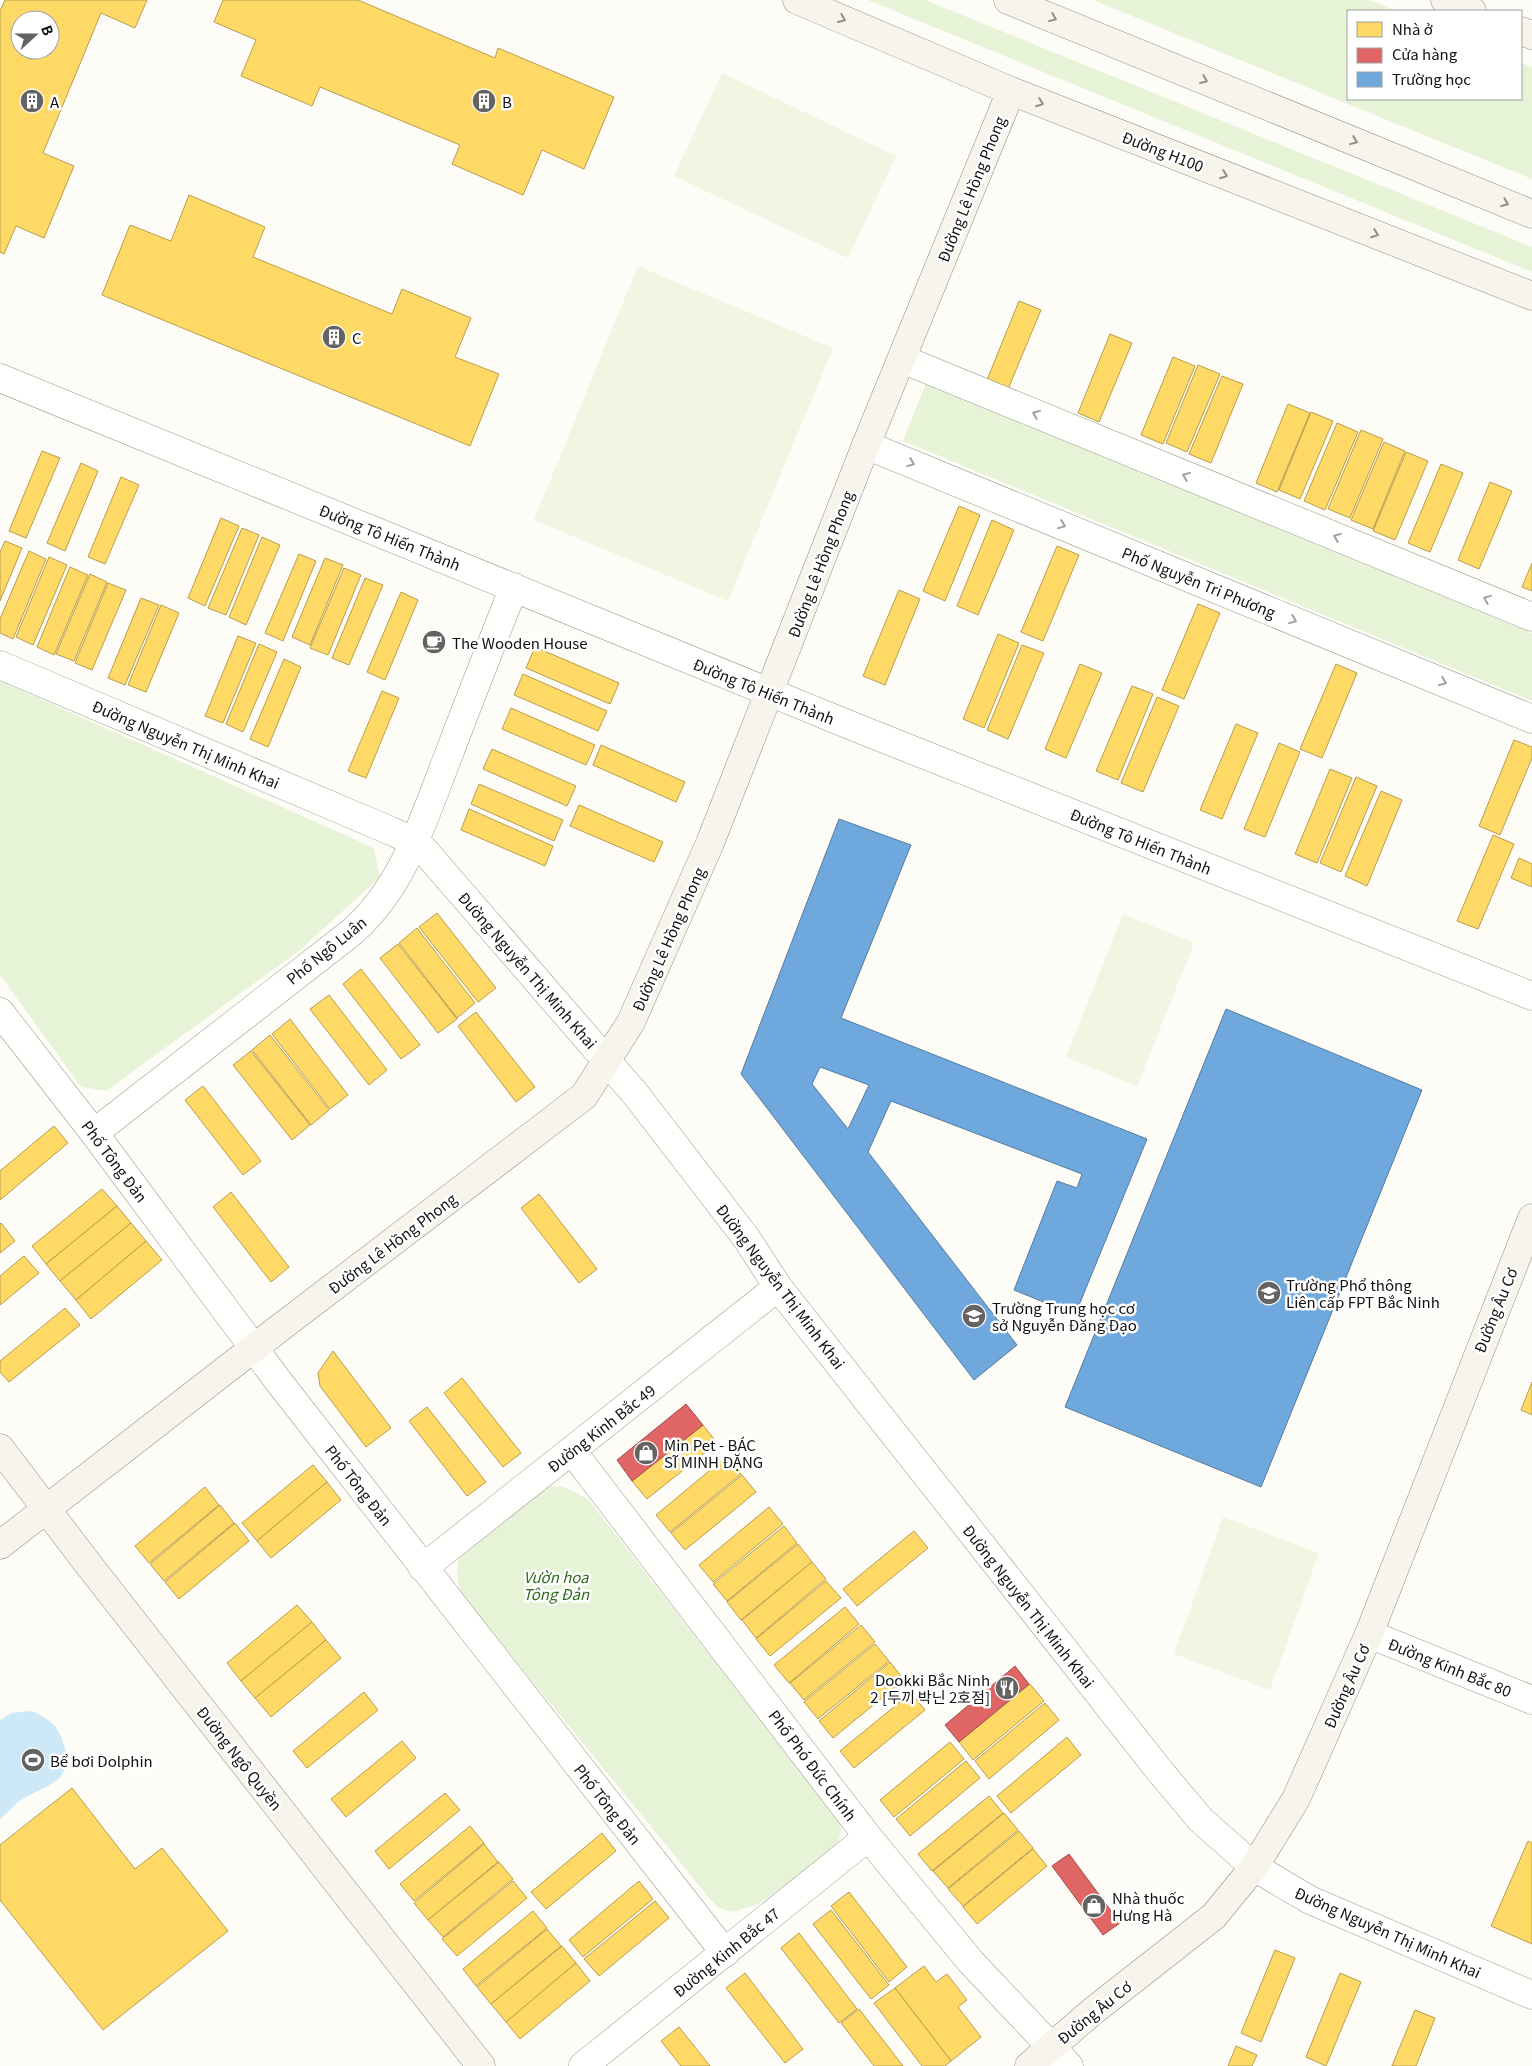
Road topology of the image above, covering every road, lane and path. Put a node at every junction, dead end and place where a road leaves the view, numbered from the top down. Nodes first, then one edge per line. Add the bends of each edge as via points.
1 (797, 0) edge
2 (1008, 0) edge
3 (1445, 0) edge
4 (1470, 10) edge
5 (1011, 91) junction
6 (1532, 214) edge
7 (1532, 296) edge
8 (902, 359) junction
9 (0, 378) edge
10 (866, 445) junction
11 (514, 587) junction
12 (1532, 617) edge
13 (0, 665) edge
14 (770, 693) junction
15 (1532, 719) edge
16 (415, 842) junction
17 (1532, 996) edge
18 (0, 1012) edge
19 (607, 1061) junction
20 (94, 1133) junction
21 (1532, 1218) edge
22 (778, 1287) junction
23 (254, 1348) junction
24 (0, 1448) edge
25 (572, 1451) junction
26 (47, 1510) junction
27 (0, 1545) edge
28 (423, 1568) junction
29 (1368, 1634) junction
30 (1532, 1700) edge
31 (868, 1838) junction
32 (1254, 1867) junction
33 (725, 1953) junction
34 (1532, 1995) edge
35 (1060, 2057) edge
36 (481, 2066) edge
37 (583, 2066) edge
38 (1029, 2066) edge

1 -> 5 street, Đường H100
2 -> 6 street
3 - 4 street
5 -> 7 street, Đường H100
5 - 8 street, Đường Lê Hồng Phong
8 - 10 street, Đường Lê Hồng Phong
12 -> 8 street
9 - 11 street, Đường Tô Hiến Thành
10 - 14 street, Đường Lê Hồng Phong
10 -> 15 street, Phố Nguyễn Tri Phương
11 - 14 street, Đường Tô Hiến Thành
11 - 16 street, Phố Ngô Luân
13 - 16 street, Đường Nguyễn Thị Minh Khai
14 - 17 street, Đường Tô Hiến Thành
14 - 19 street, Đường Lê Hồng Phong via 695,879 631,1022
16 - 19 street, Đường Nguyễn Thị Minh Khai via 434,859
16 - 20 street, Phố Ngô Luân via 396,879 359,925
18 - 20 street, Phố Tông Đản
19 - 22 street, Đường Nguyễn Thị Minh Khai via 742,1232
19 - 23 street, Đường Lê Hồng Phong via 584,1096
20 - 23 street, Phố Tông Đản
21 - 29 street, Đường Âu Cơ
22 - 25 street, Đường Kinh Bắc 49
22 - 32 street, Đường Nguyễn Thị Minh Khai via 1159,1770 1200,1819
23 - 26 street, Đường Lê Hồng Phong
23 - 28 street, Phố Tông Đản
24 - 26 street, Đường Ngô Quyền
25 - 28 street, Đường Kinh Bắc 49
25 - 31 street, Phố Phó Đức Chính
26 - 27 street, Đường Lê Hồng Phong
26 - 36 street, Đường Ngô Quyền
28 - 33 street, Phố Tông Đản
29 - 30 street, Đường Kinh Bắc 80
29 - 32 street, Đường Âu Cơ via 1296,1799
31 - 33 street, Đường Kinh Bắc 47
31 - 35 street, Phố Phó Đức Chính via 971,1962
32 - 34 street, Đường Nguyễn Thị Minh Khai via 1310,1900
32 - 35 street, Đường Âu Cơ via 1214,1916
33 - 37 street, Đường Kinh Bắc 47
35 - 38 street, Đường Âu Cơ

